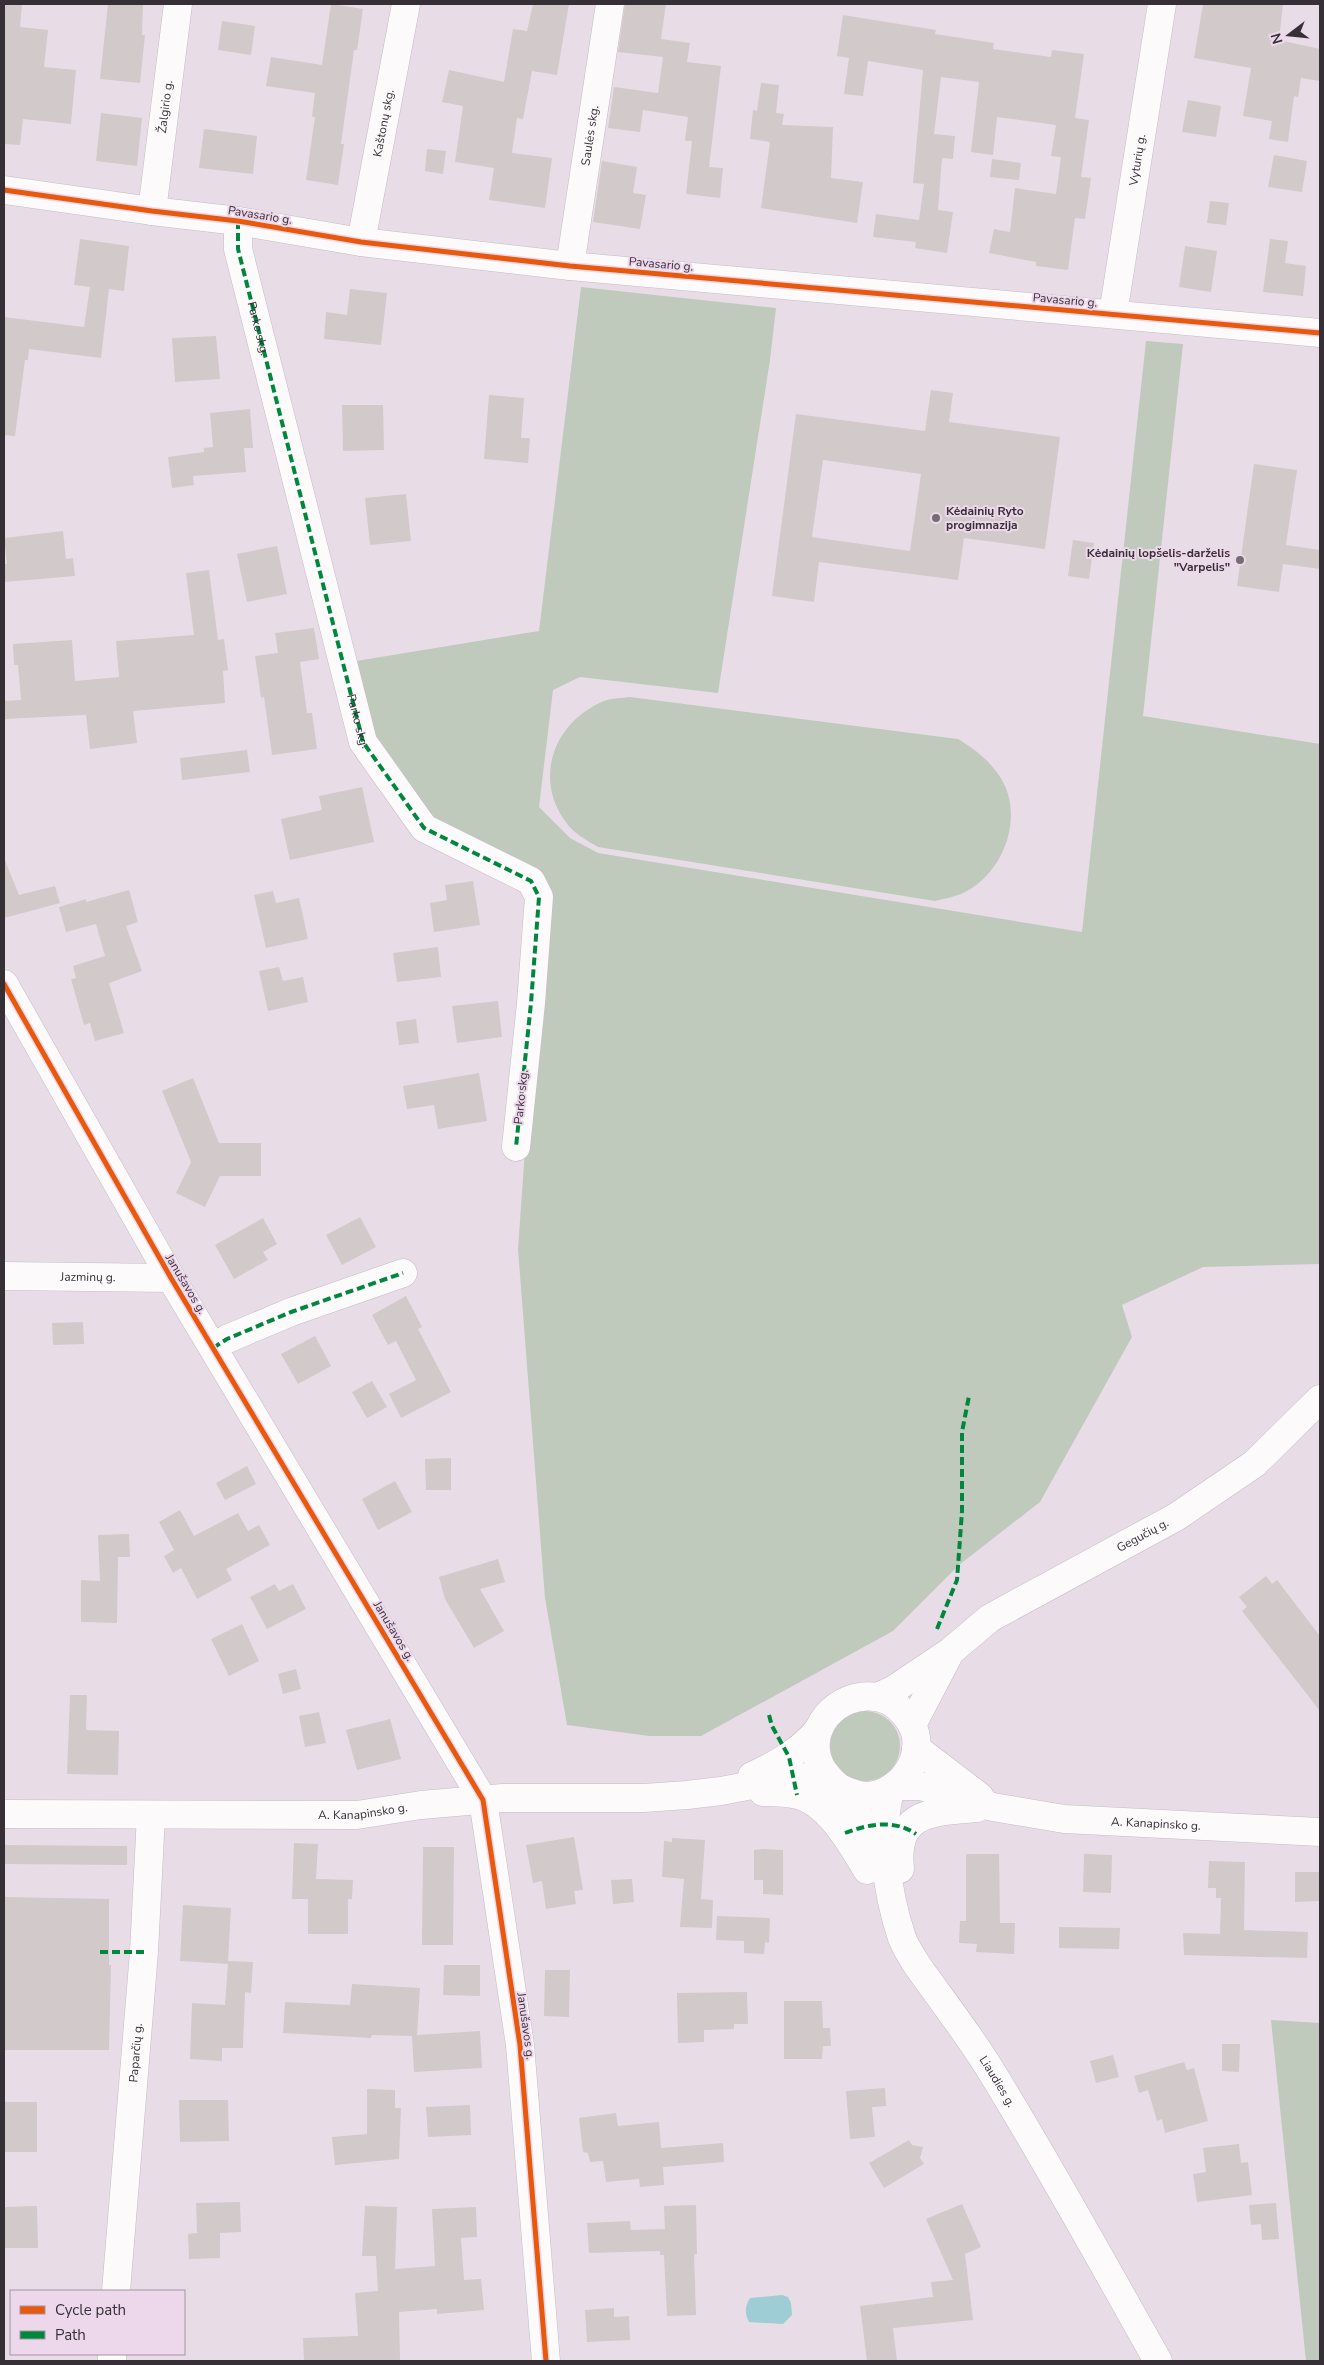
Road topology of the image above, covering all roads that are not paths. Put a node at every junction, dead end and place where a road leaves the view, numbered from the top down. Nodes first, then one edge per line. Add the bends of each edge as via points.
1 (178, 4) edge
2 (406, 4) edge
3 (610, 4) edge
4 (1162, 4) edge
5 (4, 190) edge
6 (152, 211) junction
7 (238, 221) junction
8 (361, 242) junction
9 (570, 266) junction
10 (1113, 314) junction
11 (1320, 333) edge
12 (4, 984) edge
13 (516, 1147) dead end
14 (403, 1273) dead end
15 (4, 1276) edge
16 (171, 1278) junction
17 (213, 1348) junction
18 (1320, 1399) edge
19 (951, 1651) junction
20 (877, 1697) junction
21 (819, 1729) junction
22 (914, 1736) junction
23 (834, 1783) junction
24 (893, 1787) junction
25 (721, 1791) junction
26 (482, 1800) junction
27 (993, 1807) junction
28 (4, 1814) edge
29 (152, 1815) junction
30 (1320, 1832) edge
31 (874, 1882) junction
32 (903, 1938) junction
33 (116, 2290) edge
34 (546, 2361) edge
35 (1158, 2361) edge

1 - 6 street, Žalgirio g.
2 - 8 street, Kaštonų skg.
3 - 9 street, Saulės skg.
4 - 10 street, Vyturių g.
5 - 6 street, Pavasario g.
6 - 7 street, Pavasario g.
7 - 8 street, Pavasario g.
7 - 13 street, Parko skg. via 238,249 363,742 424,828 531,881 538,897
8 - 9 street, Pavasario g.
9 - 10 street, Pavasario g.
10 - 11 street, Pavasario g.
12 - 16 street, Janušavos g.
14 - 17 street via 291,1312
15 - 16 street, Jazminų g.
16 - 17 street, Janušavos g.
17 - 26 street, Janušavos g.
18 - 19 street, Gegučių g. via 1254,1464 1176,1517 990,1618
19 - 20 street, Gegučių g. via 893,1690
19 - 22 street
20 - 21 street via 845,1700 832,1709
20 - 22 street via 892,1702 904,1712
21 - 23 street via 816,1752 821,1766
21 - 25 street via 789,1757
22 - 24 street via 913,1762 906,1775
22 - 27 street
23 - 24 street via 865,1796
23 - 25 street via 794,1777
23 - 31 street via 856,1806 865,1826
24 - 27 street via 921,1786
24 - 32 street, Liaudies g. via 885,1807 886,1850 890,1888
25 - 26 street, A. Kanapinsko g. via 644,1798
25 - 31 street via 772,1792 808,1799 845,1833
26 - 29 street, A. Kanapinsko g. via 357,1815
26 - 34 street, Janušavos g. via 520,2045
27 - 30 street, A. Kanapinsko g. via 1064,1818
27 - 32 street via 934,1813 920,1817 907,1828 900,1845 899,1859 904,1902
28 - 29 street, A. Kanapinsko g.
29 - 33 street, Paparčių g.
31 - 32 street
32 - 35 street, Liaudies g. via 913,1959 980,2053 1030,2133

